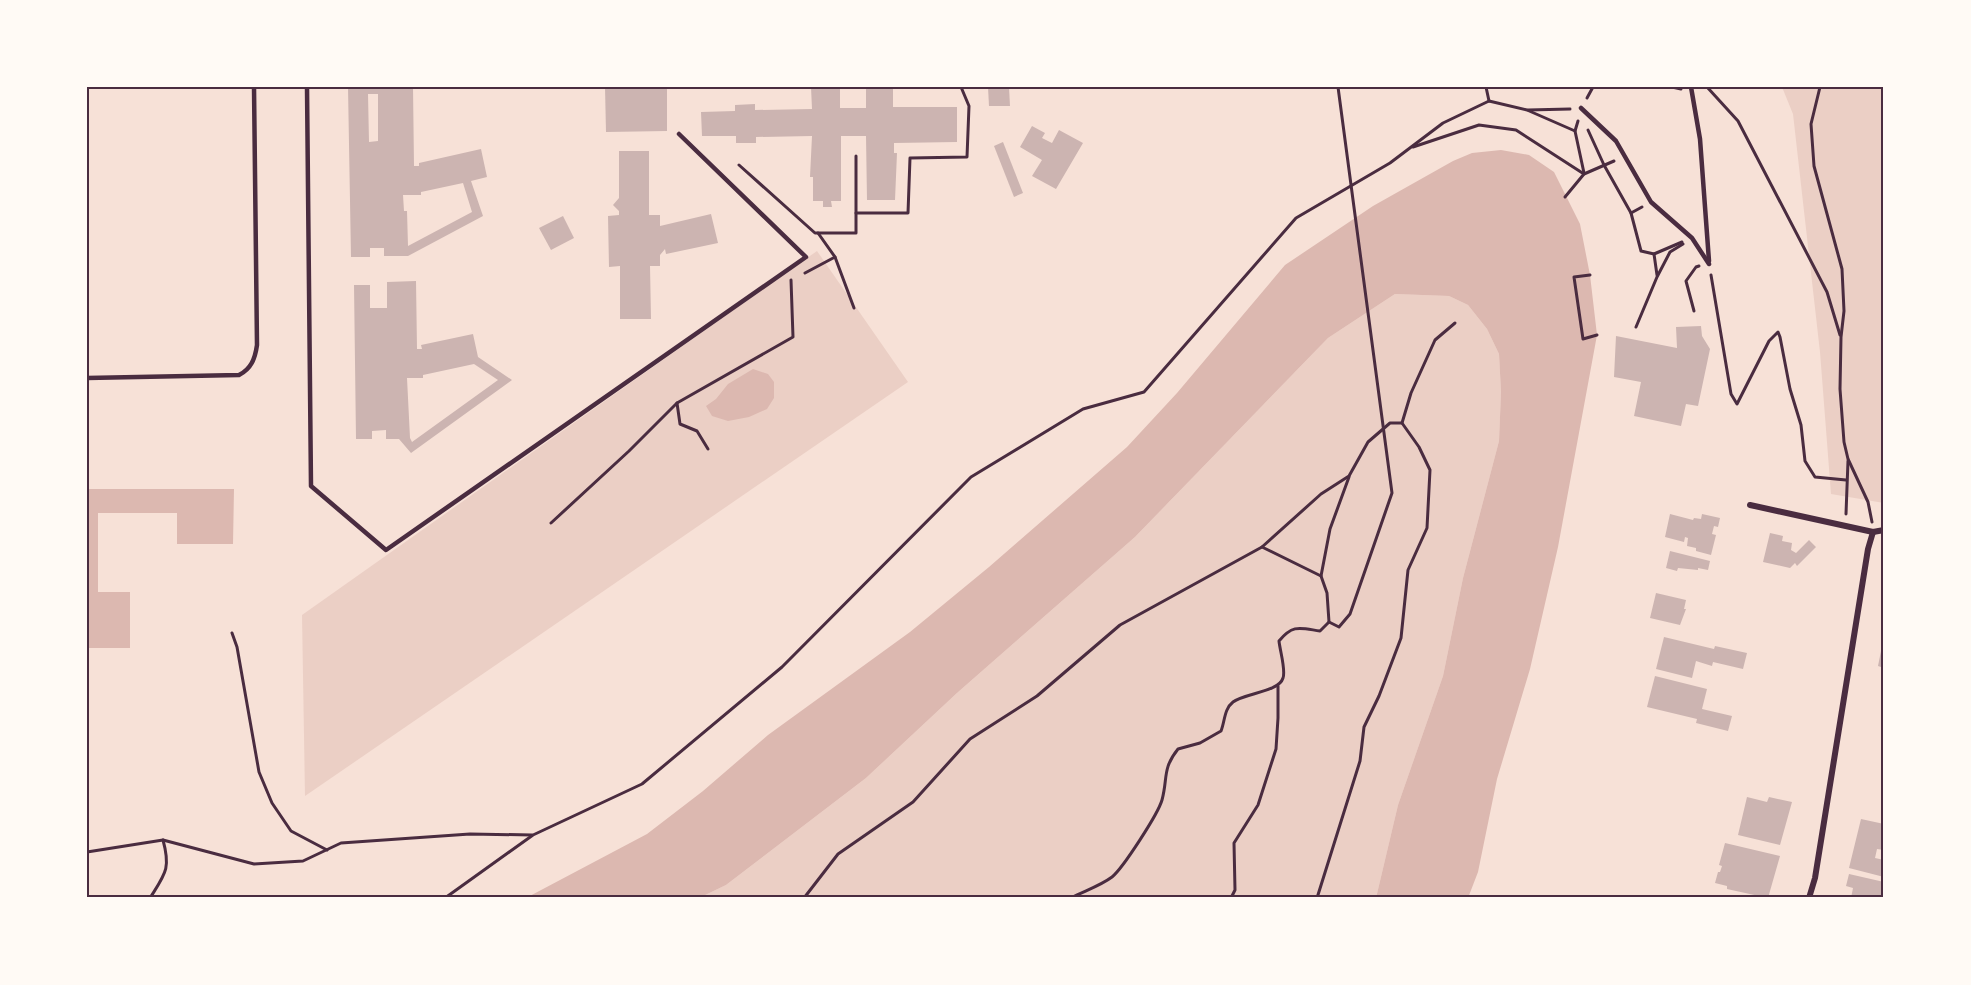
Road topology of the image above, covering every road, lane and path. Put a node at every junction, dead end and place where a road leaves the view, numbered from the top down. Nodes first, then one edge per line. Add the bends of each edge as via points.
1 (254, 87) edge
2 (307, 87) edge
3 (961, 87) edge
4 (1338, 87) edge
5 (1486, 87) edge
6 (1690, 87) edge
7 (1707, 87) edge
8 (1820, 87) edge
9 (1489, 100) junction
10 (1581, 108) joint
11 (1527, 110) junction
12 (1588, 130) dead end
13 (679, 134) dead end
14 (1409, 149) junction
15 (856, 156) dead end
16 (739, 165) dead end
17 (1604, 165) junction
18 (1584, 174) junction
19 (1565, 197) dead end
20 (856, 213) junction
21 (818, 233) junction
22 (1692, 238) junction
23 (1654, 254) junction
24 (836, 257) junction
25 (1709, 264) junction
26 (1590, 275) dead end
27 (1657, 277) junction
28 (854, 308) dead end
29 (1694, 311) dead end
30 (1455, 323) dead end
31 (1636, 327) dead end
32 (1597, 335) dead end
33 (1841, 337) junction
34 (87, 378) edge
35 (677, 403) junction
36 (1402, 423) junction
37 (708, 449) dead end
38 (1848, 459) junction
39 (1349, 476) junction
40 (1846, 480) junction
41 (1750, 505) dead end
42 (551, 523) dead end
43 (1846, 526) junction
44 (1884, 530) edge
45 (1874, 532) junction
46 (1262, 547) junction
47 (1320, 576) junction
48 (1329, 622) junction
49 (232, 633) dead end
50 (1278, 686) junction
51 (533, 835) junction
52 (163, 840) junction
53 (327, 850) junction
54 (87, 852) edge
55 (150, 898) edge
56 (445, 898) edge
57 (804, 898) edge
58 (1071, 898) edge
59 (1232, 898) edge
60 (1317, 898) edge
61 (1809, 898) edge

1 - 34 lane via 257,345 247,371 239,375
2 - 13 lane via 311,486 386,550 806,257
3 - 20 path via 969,106 967,157 910,158 908,213
4 - 48 path via 1392,493 1350,614 1339,627
5 - 9 path
6 - 25 lane via 1700,139
7 - 33 path via 1738,121 1827,292
8 - 33 path via 1811,124 1814,166 1842,269
9 - 11 path
9 - 14 path via 1443,123
10 - 11 path
10 - 22 lane via 1616,141 1651,202
11 - 18 path via 1575,131
12 - 17 path
14 - 18 path via 1479,125 1516,130
14 - 51 path via 1296,218 1144,392 1083,409 971,477 782,667 642,784
15 - 20 path
16 - 21 path
17 - 18 path
17 - 23 path via 1631,213 1641,250
18 - 19 path
20 - 21 path via 856,233
21 - 24 path
22 - 23 path
22 - 25 lane
22 - 27 path via 1670,252
23 - 27 path
24 - 28 path
24 - 35 path via 791,280 793,337
25 - 29 path via 1696,267 1686,281
25 - 40 path via 1731,394 1737,404 1769,341 1778,332 1801,425 1805,461 1815,477
26 - 32 path via 1574,277 1582,339
27 - 31 path
30 - 36 path via 1435,340
33 - 38 path via 1840,389
35 - 37 path via 680,424 697,431
35 - 42 path
36 - 39 path via 1390,423 1368,442
36 - 60 path via 1430,470 1427,528 1408,570 1401,638 1364,728 1360,761
38 - 40 path
38 - 45 path via 1868,502
39 - 46 path via 1321,494
39 - 47 path via 1330,529
40 - 43 path
41 - 43 street
43 - 45 street
44 - 45 street
45 - 61 street
46 - 47 path
46 - 57 path via 1120,625 1037,696 970,739 913,802 838,854
47 - 48 path via 1327,593
48 - 50 path via 1320,632 1297,627 1279,641 1283,679
49 - 53 path via 259,772 272,803 291,831
50 - 58 path via 1232,702 1221,731 1200,743 1179,748 1165,771 1156,815 1123,863 1112,876
50 - 59 path via 1276,748 1258,805 1234,843
51 - 53 path via 470,834 341,843
51 - 56 path
52 - 53 path via 254,864 303,861
52 - 54 path
52 - 55 path via 167,870

